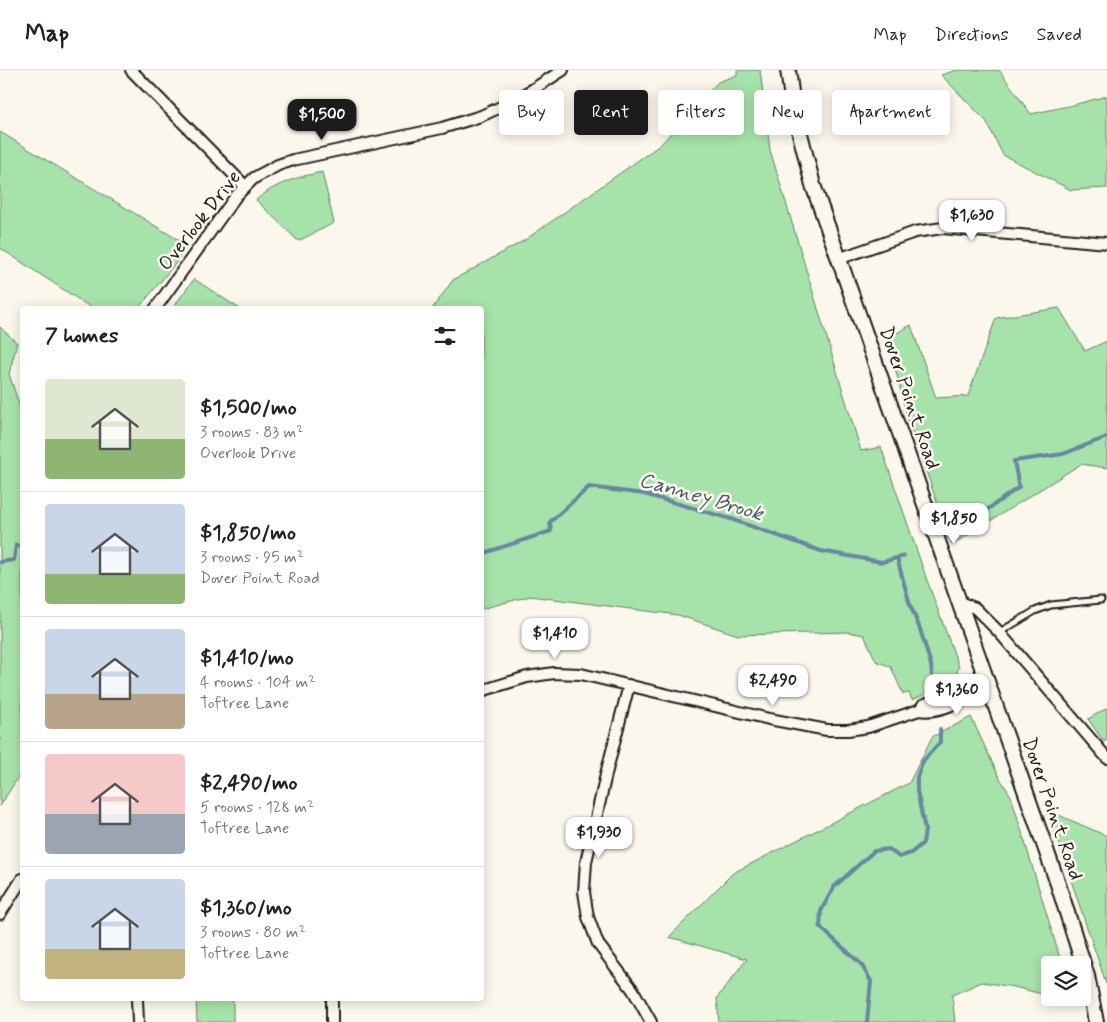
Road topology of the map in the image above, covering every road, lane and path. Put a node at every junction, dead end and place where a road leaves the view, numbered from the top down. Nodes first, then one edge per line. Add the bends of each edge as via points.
1 (131, 70) edge
2 (562, 70) edge
3 (788, 70) edge
4 (245, 186) junction
5 (1107, 243) edge
6 (838, 259) junction
7 (157, 306) edge
8 (1101, 600) dead end
9 (959, 602) junction
10 (999, 632) junction
11 (629, 685) junction
12 (987, 686) junction
13 (484, 690) edge
14 (1107, 758) edge
15 (20, 882) edge
16 (0, 914) edge
17 (137, 1001) edge
18 (332, 1001) edge
19 (138, 1022) edge
20 (332, 1022) edge
21 (651, 1022) edge
22 (1096, 1022) edge

1 - 4 street
2 - 4 street, Overlook Drive via 518,99 482,116 442,128 293,160 264,171
3 - 6 main road, Dover Point Road via 806,159
4 - 7 street, Overlook Drive
5 - 6 street via 943,228 915,232
6 - 9 main road, Dover Point Road
8 - 10 lane via 1051,605 1035,610
9 - 10 street via 975,608
9 - 12 main road, Dover Point Road
10 - 14 street
11 - 12 street via 827,730 868,727 919,710 926,712 956,703
11 - 13 street via 581,674 554,673 527,677
11 - 21 street via 586,862 584,892 588,917 598,944 633,990
12 - 22 main road, Dover Point Road via 1069,918
15 - 16 street
17 - 19 street
18 - 20 street

